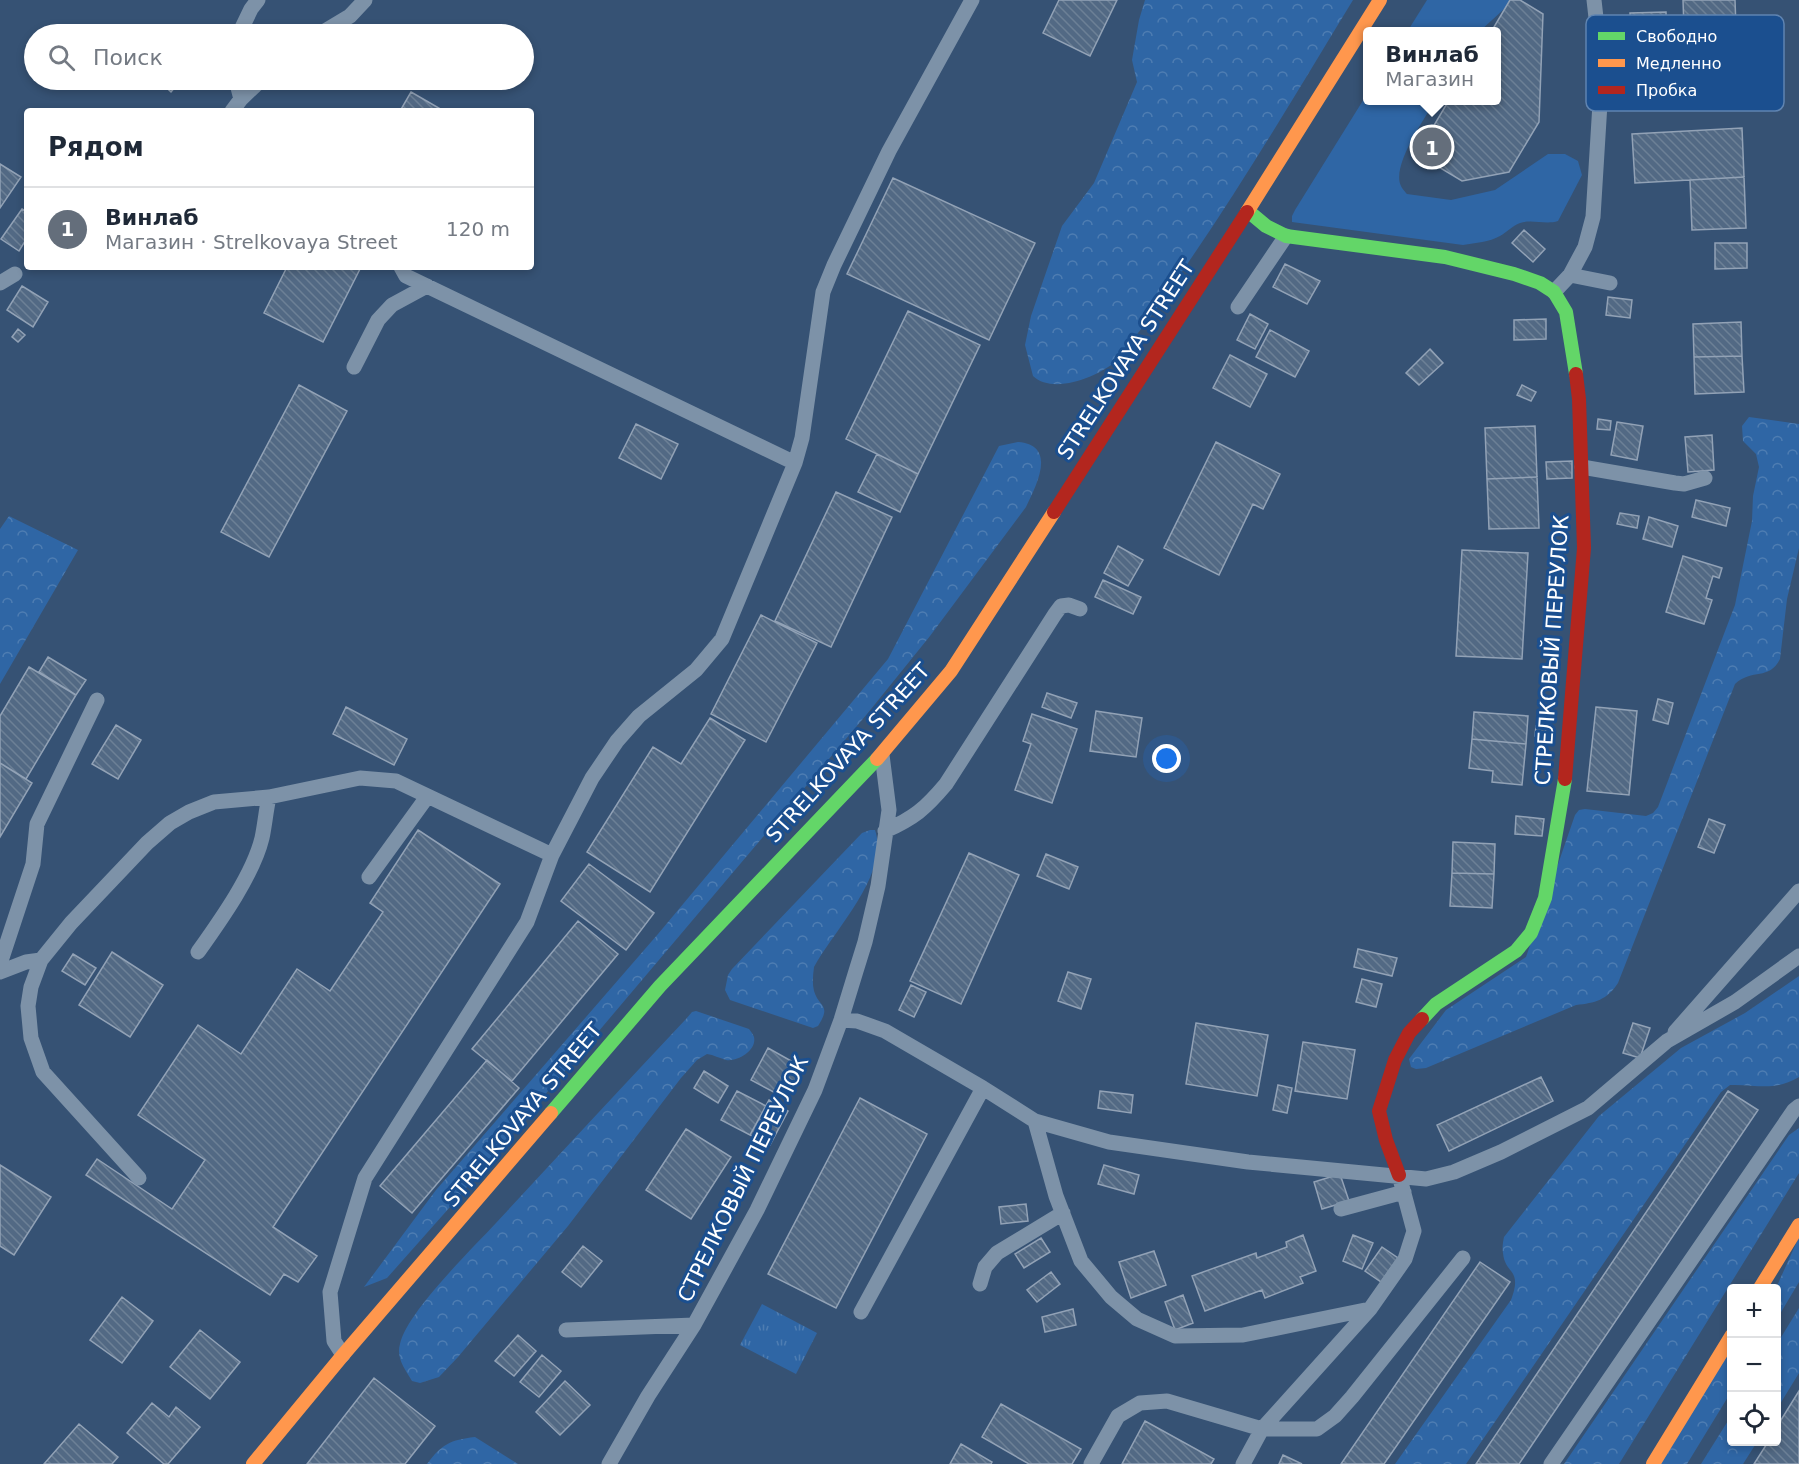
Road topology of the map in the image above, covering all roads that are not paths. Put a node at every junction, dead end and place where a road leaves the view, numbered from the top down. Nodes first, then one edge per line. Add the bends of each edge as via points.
1 (258, 0) edge
2 (365, 0) edge
3 (972, 0) edge
4 (1380, 0) edge
5 (1594, 0) edge
6 (1596, 15) edge
7 (244, 24) edge
8 (337, 24) edge
9 (1363, 27) edge
10 (1363, 27) edge
11 (251, 90) edge
12 (236, 105) edge
13 (1600, 111) edge
14 (1248, 211) junction
15 (1286, 236) junction
16 (403, 270) edge
17 (15, 274) dead end
18 (1570, 275) junction
19 (0, 283) edge
20 (1610, 283) dead end
21 (427, 286) junction
22 (1554, 292) junction
23 (1238, 308) dead end
24 (354, 367) dead end
25 (795, 463) junction
26 (1581, 467) junction
27 (1705, 478) dead end
28 (1080, 609) dead end
29 (97, 700) dead end
30 (882, 753) junction
31 (269, 796) junction
32 (427, 796) junction
33 (885, 831) junction
34 (552, 855) junction
35 (369, 878) dead end
36 (1799, 891) edge
37 (198, 952) dead end
38 (1799, 956) edge
39 (41, 960) junction
40 (0, 964) edge
41 (0, 972) edge
42 (841, 1020) junction
43 (1667, 1041) junction
44 (983, 1088) junction
45 (1799, 1106) edge
46 (1035, 1121) junction
47 (1399, 1175) junction
48 (139, 1178) dead end
49 (1404, 1192) junction
50 (1341, 1209) dead end
51 (1063, 1213) junction
52 (1799, 1226) edge
53 (1463, 1258) dead end
54 (980, 1284) dead end
55 (1763, 1284) edge
56 (1370, 1309) junction
57 (861, 1312) dead end
58 (694, 1325) junction
59 (566, 1330) dead end
60 (1729, 1338) edge
61 (343, 1355) junction
62 (1262, 1429) junction
63 (253, 1464) edge
64 (609, 1464) edge
65 (1091, 1464) edge
66 (1243, 1464) edge
67 (1551, 1464) edge
68 (1653, 1464) edge

1 - 7 lane
2 - 8 lane
3 - 25 lane via 889,151 823,292
4 - 10 main road, STRELKOVAYA STREET
5 - 6 lane
9 - 14 main road, STRELKOVAYA STREET
11 - 12 lane
13 - 18 lane via 1593,217 1586,247
14 - 15 main road
14 - 30 main road, STRELKOVAYA STREET via 951,671
15 - 22 main road via 1445,257 1514,274
15 - 23 lane
16 - 21 lane via 406,276
17 - 19 lane
18 - 20 lane
18 - 22 lane
21 - 24 lane via 392,304 378,320
21 - 25 lane
22 - 26 main road, СТРЕЛКОВЫЙ ПЕРЕУЛОК via 1566,312 1573,347
25 - 34 lane via 722,639 696,670 639,717 617,741 592,778
26 - 27 lane via 1684,484
26 - 47 main road, СТРЕЛКОВЫЙ ПЕРЕУЛОК via 1584,548 1574,676 1564,793 1545,898 1531,933 1516,951 1436,1004 1409,1034 1395,1060 1379,1111
28 - 33 lane via 1061,606 946,784 922,810
29 - 40 lane via 37,824 33,864
30 - 33 lane, СТРЕЛКОВЫЙ ПЕРЕУЛОК via 889,810
30 - 61 main road, STRELKOVAYA STREET via 660,986
31 - 32 lane via 360,778 396,781
31 - 37 lane via 261,840 248,872
31 - 39 lane via 214,802 170,823 79,915
32 - 34 lane
32 - 35 lane
33 - 42 lane, СТРЕЛКОВЫЙ ПЕРЕУЛОК via 865,942
34 - 61 lane via 527,922 365,1178 330,1292 334,1341
36 - 43 lane
38 - 43 lane via 1735,1002
39 - 41 lane
39 - 48 lane via 28,1006 31,1038 43,1072
42 - 44 lane via 885,1031
42 - 58 lane, СТРЕЛКОВЫЙ ПЕРЕУЛОК via 815,1090 757,1210
43 - 47 lane via 1588,1108 1501,1152 1426,1179
44 - 46 lane
44 - 57 lane
45 - 67 lane
46 - 47 lane via 1109,1142 1248,1162
46 - 51 lane
47 - 49 lane
49 - 50 lane
49 - 56 lane via 1414,1231 1405,1259
51 - 54 lane via 997,1253 985,1267
51 - 56 lane via 1081,1261 1111,1297 1137,1319 1175,1336 1243,1335
52 - 55 main road
53 - 62 lane via 1335,1416 1317,1429
56 - 62 lane
58 - 59 lane
58 - 64 lane, СТРЕЛКОВЫЙ ПЕРЕУЛОК
60 - 68 main road
61 - 63 main road, STRELKOVAYA STREET
62 - 65 lane via 1167,1401 1140,1403 1118,1416
62 - 66 lane

